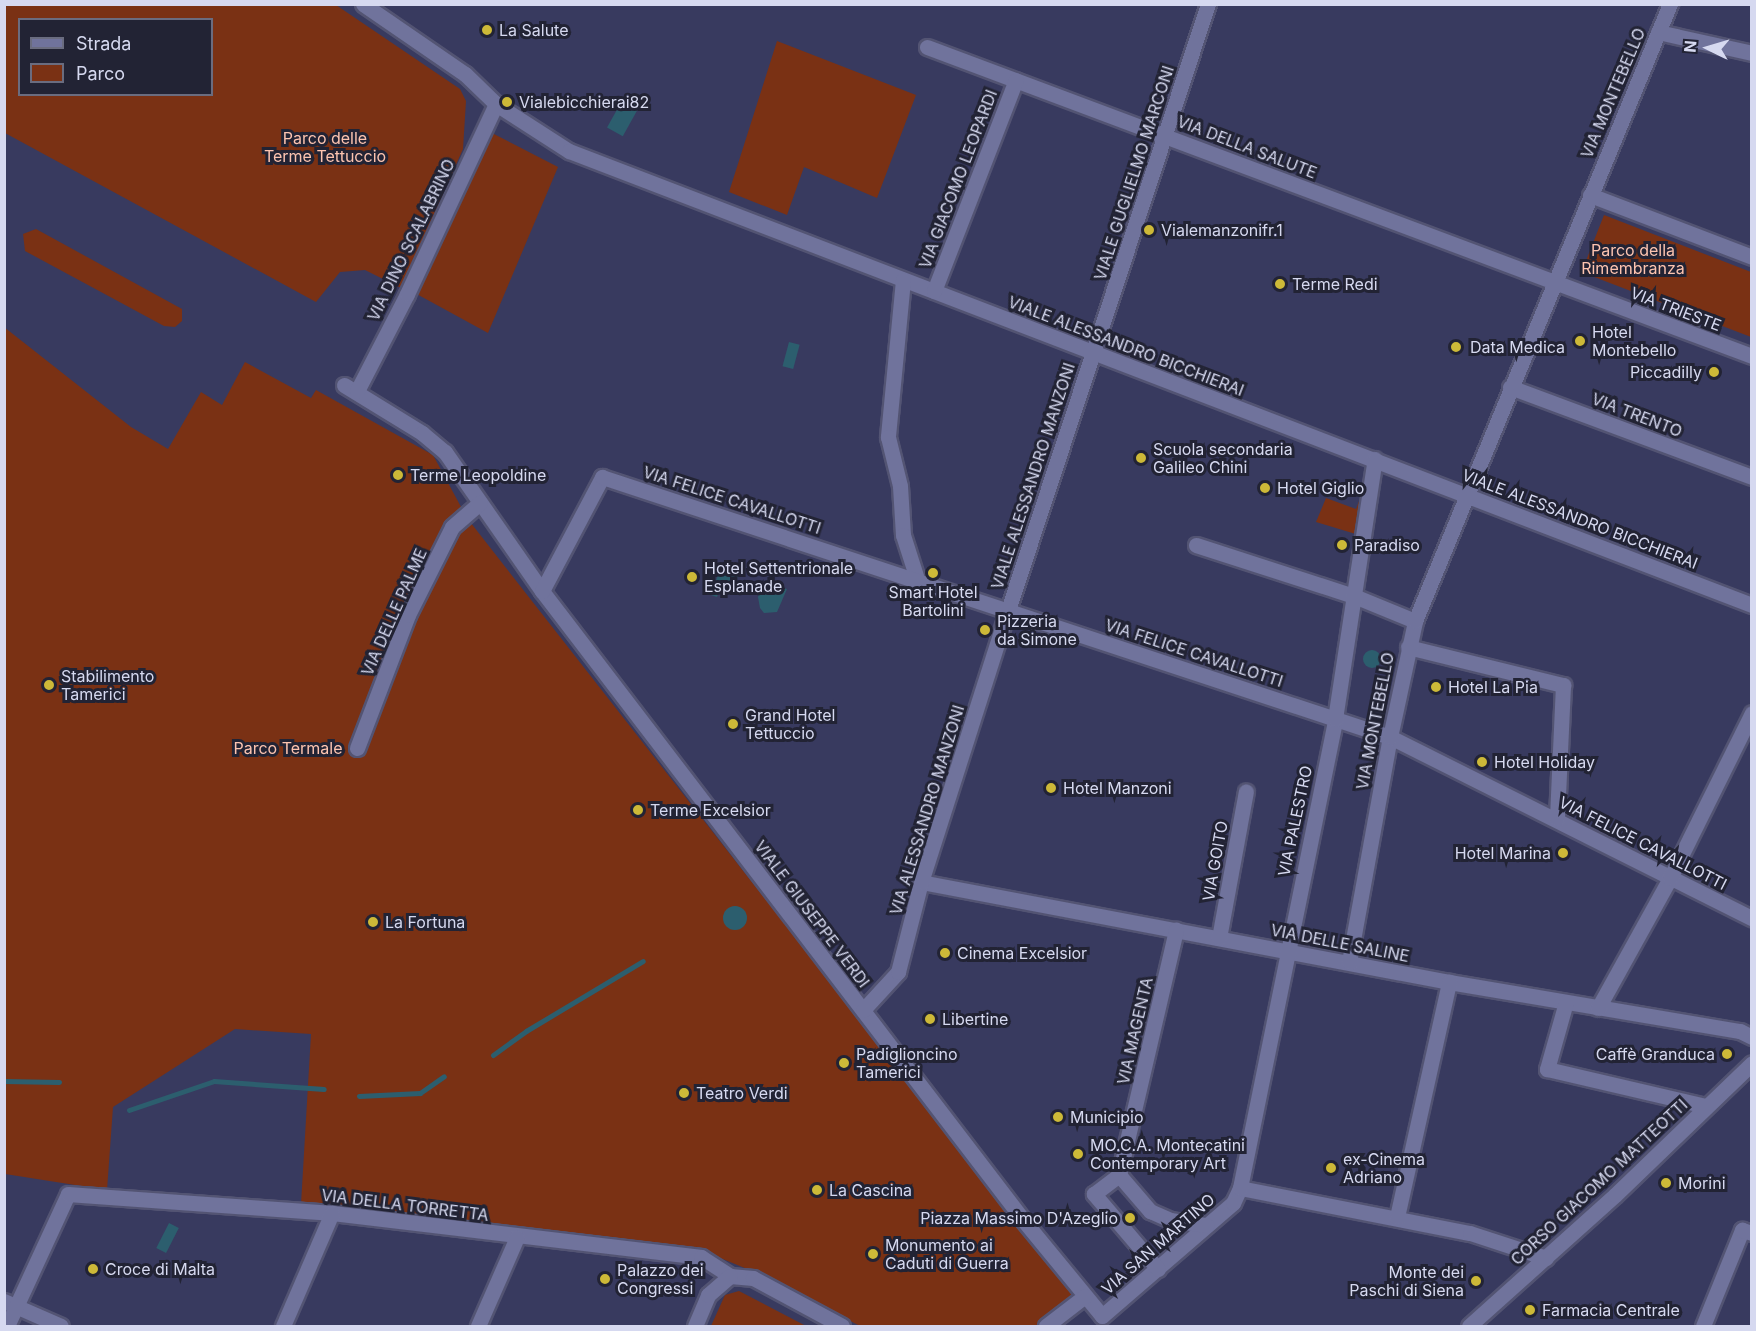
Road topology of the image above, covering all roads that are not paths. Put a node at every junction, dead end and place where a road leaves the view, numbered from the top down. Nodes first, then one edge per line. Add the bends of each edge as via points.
1 (363, 4) edge
2 (1208, 4) edge
3 (1670, 4) edge
4 (1658, 32) junction
5 (927, 47) dead end
6 (1752, 53) edge
7 (1016, 80) junction
8 (496, 104) junction
9 (1165, 135) junction
10 (1590, 195) junction
11 (1752, 257) edge
12 (903, 280) junction
13 (1554, 282) junction
14 (934, 291) junction
15 (1093, 353) junction
16 (1752, 356) edge
17 (1510, 387) junction
18 (350, 388) joint
19 (1375, 459) junction
20 (1752, 477) edge
21 (1465, 493) junction
22 (480, 503) junction
23 (1196, 545) dead end
24 (917, 579) junction
25 (542, 591) junction
26 (1354, 596) junction
27 (1752, 605) edge
28 (1008, 610) junction
29 (1415, 621) junction
30 (1408, 646) junction
31 (1752, 713) edge
32 (1335, 719) junction
33 (1390, 737) junction
34 (357, 748) dead end
35 (1246, 791) dead end
36 (1557, 819) junction
37 (1670, 878) junction
38 (921, 882) junction
39 (1752, 918) edge
40 (1176, 930) junction
41 (1219, 938) junction
42 (1287, 951) junction
43 (1349, 963) junction
44 (1449, 982) junction
45 (1566, 1002) junction
46 (1598, 1008) junction
47 (863, 1010) junction
48 (1752, 1037) edge
49 (1752, 1063) edge
50 (1706, 1106) junction
51 (1119, 1175) junction
52 (1240, 1188) junction
53 (332, 1213) junction
54 (1397, 1217) junction
55 (1207, 1225) junction
56 (1747, 1231) edge
57 (517, 1237) junction
58 (1546, 1257) junction
59 (1158, 1269) junction
60 (730, 1276) junction
61 (1085, 1296) junction
62 (10, 1304) edge
63 (1101, 1316) joint
64 (7, 1326) edge
65 (61, 1326) edge
66 (283, 1326) edge
67 (478, 1326) edge
68 (695, 1326) edge
69 (842, 1326) edge
70 (1046, 1326) edge
71 (1469, 1326) edge
72 (1703, 1326) edge

1 - 8 street, VIALE ALESSANDRO BICCHIERAI via 465,74
2 - 9 street, VIALE GUGLIELMO MARCONI
3 - 4 street, VIA MONTEBELLO
4 - 6 street
4 - 10 street, VIA MONTEBELLO
5 - 7 street, VIA DELLA SALUTE
7 - 9 street, VIA DELLA SALUTE
7 - 14 street, VIA GIACOMO LEOPARDI
8 - 12 street, VIALE ALESSANDRO BICCHIERAI via 569,151
8 - 18 street, VIA DINO SCALABRINO via 407,294
9 - 13 street, VIA DELLA SALUTE
9 - 15 street, VIALE GUGLIELMO MARCONI
10 - 11 street
10 - 13 street, VIA MONTEBELLO
12 - 14 street, VIALE ALESSANDRO BICCHIERAI
12 - 24 street via 888,437 900,486 903,535
13 - 16 street, VIA TRIESTE
13 - 17 street, VIA MONTEBELLO
14 - 15 street, VIALE ALESSANDRO BICCHIERAI
15 - 19 street, VIALE ALESSANDRO BICCHIERAI
15 - 28 street, VIALE ALESSANDRO MANZONI
17 - 20 street, VIA TRENTO
17 - 21 street, VIA MONTEBELLO
18 - 22 street, VIALE GIUSEPPE VERDI via 445,452
19 - 21 street, VIALE ALESSANDRO BICCHIERAI
19 - 26 street, VIA PALESTRO
21 - 27 street, VIALE ALESSANDRO BICCHIERAI
21 - 29 street, VIA MONTEBELLO
22 - 25 street, VIALE GIUSEPPE VERDI
22 - 34 street, VIA DELLE PALME via 462,516 447,536 408,615
23 - 26 street
24 - 25 street, VIA FELICE CAVALLOTTI via 602,477
24 - 28 street, VIA FELICE CAVALLOTTI
25 - 47 street, VIALE GIUSEPPE VERDI
26 - 29 street
26 - 32 street, VIA PALESTRO
28 - 32 street, VIA FELICE CAVALLOTTI
28 - 38 street, VIA ALESSANDRO MANZONI
29 - 30 street, VIA MONTEBELLO
30 - 33 street, VIA MONTEBELLO
30 - 36 street via 1563,685
31 - 37 street
32 - 33 street, VIA FELICE CAVALLOTTI
32 - 42 street, VIA PALESTRO
33 - 36 street, VIA FELICE CAVALLOTTI
33 - 43 street, VIA MONTEBELLO
35 - 41 street, VIA GOITO
36 - 37 street, VIA FELICE CAVALLOTTI
37 - 39 street, VIA FELICE CAVALLOTTI
37 - 46 street
38 - 40 street, VIA DELLE SALINE
38 - 47 street, VIA ALESSANDRO MANZONI via 898,972
40 - 41 street, VIA DELLE SALINE
40 - 51 street, VIA MAGENTA
41 - 42 street, VIA DELLE SALINE
42 - 43 street, VIA DELLE SALINE
42 - 52 street, VIA PALESTRO
43 - 44 street, VIA DELLE SALINE
44 - 45 street, VIA DELLE SALINE
44 - 54 street
45 - 46 street, VIA DELLE SALINE
45 - 50 street via 1547,1069
46 - 48 street, VIA DELLE SALINE via 1740,1031
47 - 61 street, VIALE GIUSEPPE VERDI
49 - 50 street, CORSO GIACOMO MATTEOTTI
50 - 58 street, CORSO GIACOMO MATTEOTTI
51 - 55 street via 1150,1211 1170,1220
51 - 59 street via 1094,1194
52 - 54 street
52 - 55 street, VIA SAN MARTINO via 1239,1197
53 - 57 street, VIA DELLA TORRETTA
53 - 62 street, VIA DELLA TORRETTA via 68,1194
53 - 66 street
54 - 58 street via 1470,1233
55 - 59 street, VIA SAN MARTINO
56 - 72 street
57 - 60 street, VIA DELLA TORRETTA via 701,1257
57 - 67 street
58 - 71 street, CORSO GIACOMO MATTEOTTI
59 - 63 street, VIA SAN MARTINO
60 - 68 street via 708,1295
60 - 69 street, VIA DELLA TORRETTA via 753,1278
61 - 63 street, VIALE GIUSEPPE VERDI
61 - 70 street
62 - 64 street
62 - 65 street

